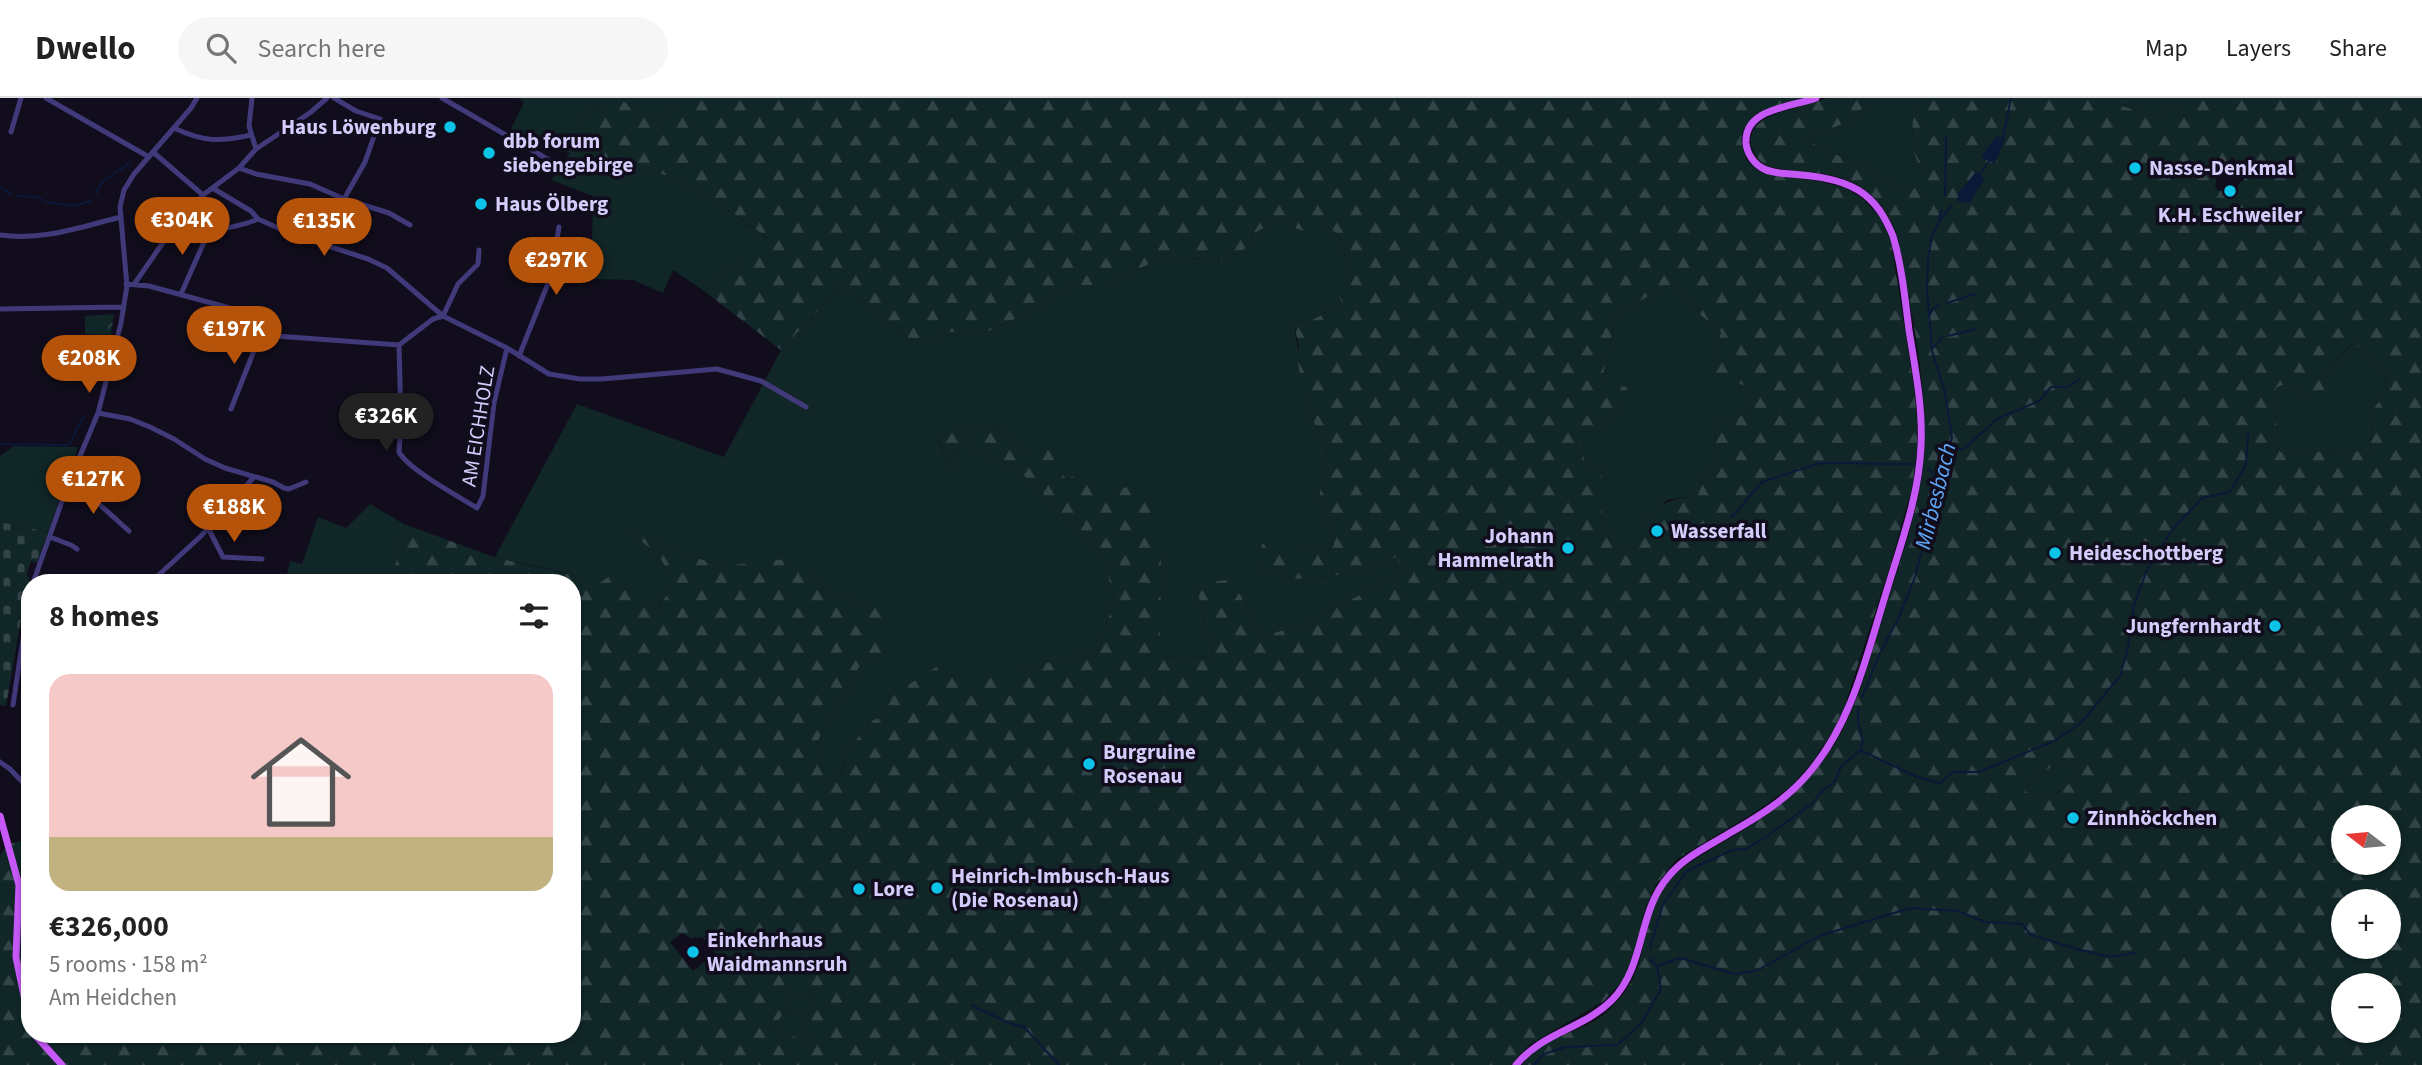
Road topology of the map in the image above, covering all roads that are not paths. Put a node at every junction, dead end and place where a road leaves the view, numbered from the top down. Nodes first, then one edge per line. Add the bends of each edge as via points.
1 (22, 98) edge
2 (46, 98) edge
3 (197, 98) edge
4 (252, 98) edge
5 (327, 98) edge
6 (334, 98) edge
7 (442, 98) edge
8 (1816, 98) edge
9 (174, 128) junction
10 (11, 132) dead end
11 (251, 135) junction
12 (256, 149) junction
13 (151, 154) junction
14 (549, 160) dead end
15 (239, 168) junction
16 (214, 189) junction
17 (202, 195) junction
18 (344, 199) junction
19 (197, 201) junction
20 (121, 217) junction
21 (258, 219) junction
22 (411, 225) dead end
23 (559, 227) dead end
24 (209, 231) junction
25 (0, 235) edge
26 (479, 250) dead end
27 (135, 283) junction
28 (126, 284) junction
29 (181, 294) junction
30 (123, 307) junction
31 (0, 309) edge
32 (443, 316) junction
33 (261, 333) junction
34 (399, 345) junction
35 (507, 348) junction
36 (519, 356) junction
37 (806, 407) dead end
38 (231, 409) dead end
39 (98, 413) junction
40 (254, 477) junction
41 (306, 482) dead end
42 (67, 487) junction
43 (208, 528) junction
44 (129, 531) dead end
45 (50, 537) junction
46 (77, 549) dead end
47 (262, 559) dead end
48 (36, 574) edge
49 (159, 574) edge
50 (21, 652) edge
51 (13, 705) dead end
52 (0, 762) edge
53 (21, 779) edge
54 (0, 816) edge
55 (21, 981) edge
56 (42, 1043) edge
57 (62, 1065) edge
58 (1516, 1065) edge

1 - 10 street
2 - 13 street
3 - 9 street
4 - 11 street
5 - 12 street
6 - 18 street via 380,119 365,162
7 - 14 street
8 - 58 main road via 1756,118 1746,147 1754,162 1767,171 1831,180 1859,191 1883,214 1896,248 1922,443 1913,503 1878,619 1853,696 1818,761 1766,811 1674,869 1650,907 1636,962 1620,991 1595,1014 1537,1044
9 - 11 street via 212,141
9 - 13 street
11 - 12 street
12 - 15 street
13 - 17 street
13 - 20 street via 124,190
15 - 16 street
15 - 18 street via 310,184
16 - 17 street
16 - 21 street
17 - 19 street
18 - 22 street via 389,212
19 - 24 street
19 - 27 street
20 - 25 street via 44,236
20 - 28 street
21 - 24 street
21 - 32 street via 368,258 387,268
23 - 36 street via 551,275
24 - 29 street
26 - 32 street via 478,264 458,284
27 - 28 street
27 - 29 street
28 - 30 street
29 - 33 street via 237,310
30 - 31 street
30 - 39 street
32 - 34 street
32 - 35 street
33 - 34 street
33 - 38 street
34 - 35 street, AM EICHHOLZ via 399,452 477,508 483,496 494,403
35 - 36 street
36 - 37 street via 549,374 580,379 717,369 761,381
39 - 40 street via 150,427 205,459
39 - 42 street
40 - 41 street via 289,489
40 - 43 street
42 - 44 street via 99,504
42 - 45 street
43 - 47 street via 223,557
43 - 49 street
45 - 46 street
45 - 48 street
50 - 51 street
52 - 53 street
54 - 55 main road via 20,895 15,936
56 - 57 main road

